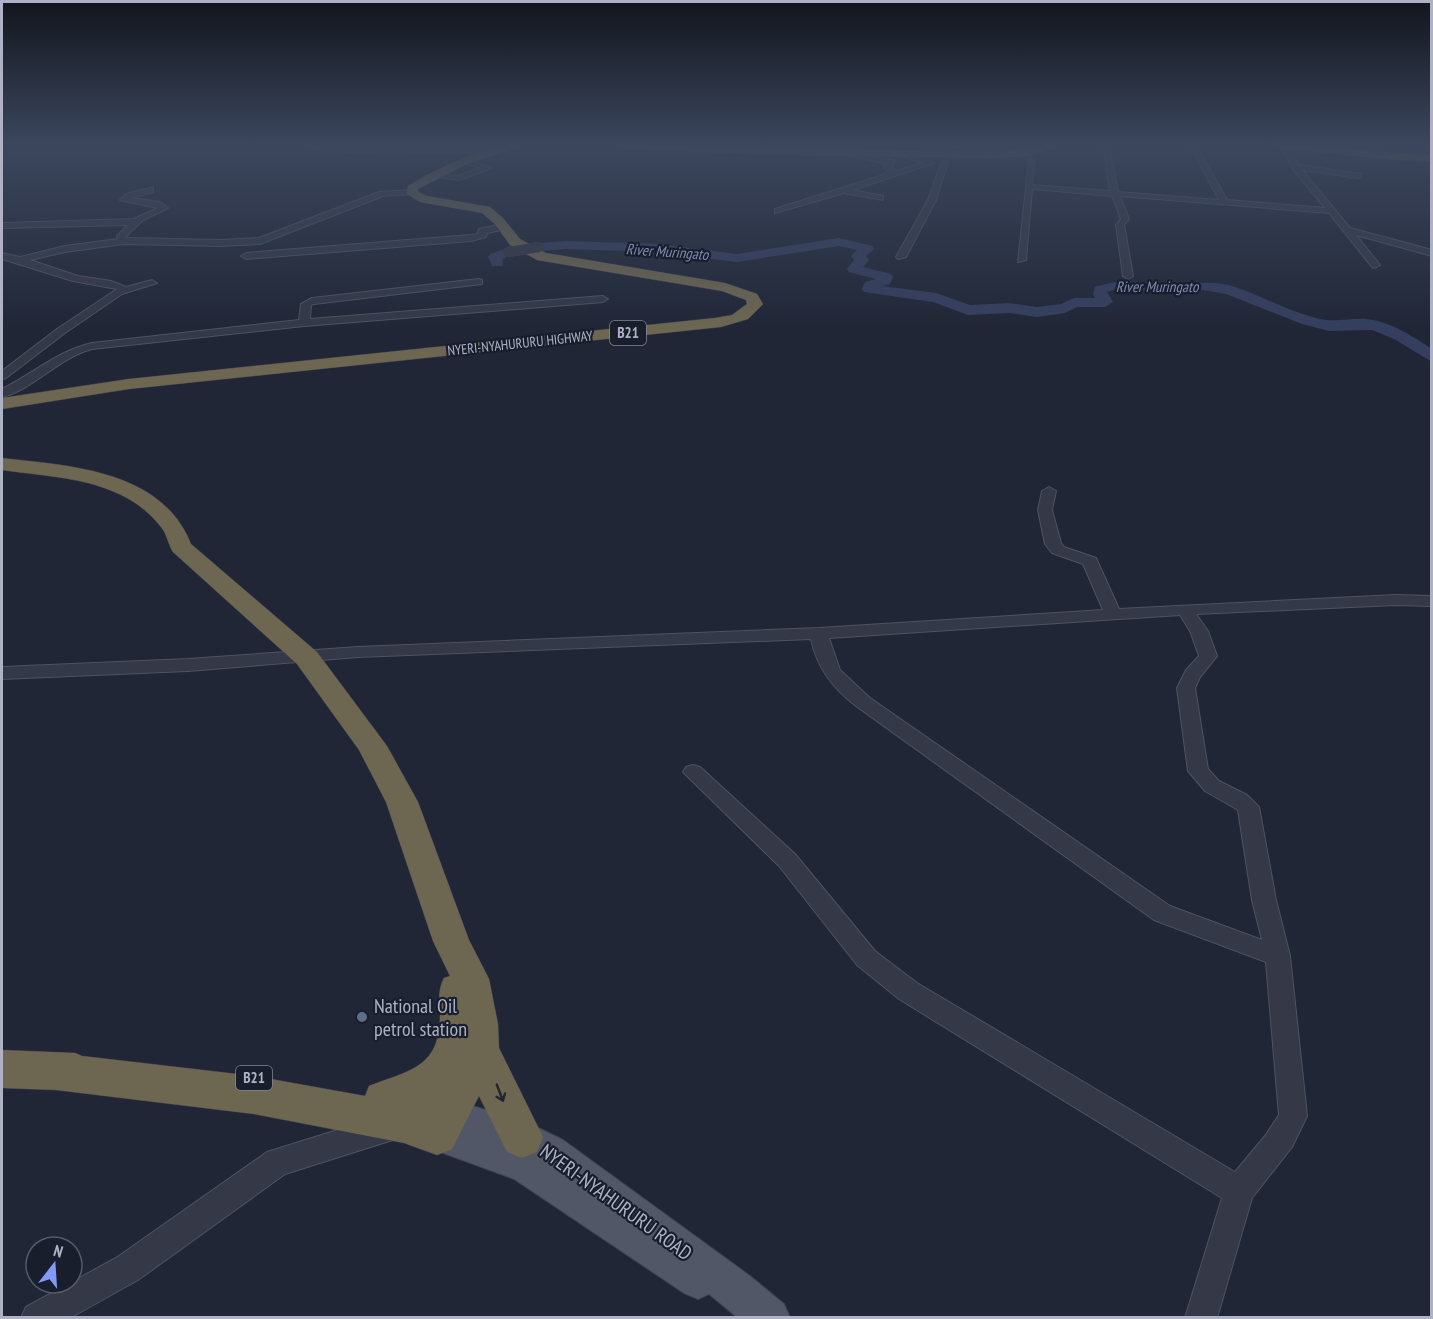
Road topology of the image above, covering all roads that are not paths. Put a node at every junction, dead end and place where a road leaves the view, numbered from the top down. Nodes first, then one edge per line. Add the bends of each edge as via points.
1 (161, 207) edge
2 (350, 207) edge
3 (467, 207) edge
4 (792, 207) edge
5 (928, 207) edge
6 (1028, 207) edge
7 (1119, 207) edge
8 (1278, 207) edge
9 (1327, 207) edge
10 (778, 211) dead end
11 (1330, 211) junction
12 (5, 222) edge
13 (134, 223) junction
14 (503, 227) junction
15 (1346, 230) junction
16 (2, 231) edge
17 (124, 241) junction
18 (539, 247) dead end
19 (508, 252) dead end
20 (1431, 253) edge
21 (2, 256) edge
22 (246, 256) dead end
23 (901, 257) dead end
24 (21, 260) junction
25 (1021, 260) dead end
26 (1375, 265) dead end
27 (1128, 276) dead end
28 (479, 282) dead end
29 (152, 283) dead end
30 (122, 291) junction
31 (603, 299) dead end
32 (304, 323) junction
33 (2, 376) edge
34 (2, 393) edge
35 (2, 404) edge
36 (2, 464) edge
37 (1049, 491) dead end
38 (1431, 601) edge
39 (1185, 610) junction
40 (1113, 614) junction
41 (819, 633) junction
42 (307, 658) junction
43 (2, 673) edge
44 (693, 772) dead end
45 (1278, 956) junction
46 (467, 1052) junction
47 (2, 1069) edge
48 (419, 1118) junction
49 (522, 1137) junction
50 (1239, 1191) junction
51 (37, 1317) edge
52 (757, 1317) edge
53 (770, 1317) edge
54 (1200, 1317) edge

1 - 13 street
2 - 17 street via 260,242
3 - 14 highway, NYERI-NYAHURURU HIGHWAY / B21 via 486,210
4 - 10 street
5 - 23 street
6 - 25 street
7 - 27 street via 1125,219 1120,225
8 - 11 street
9 - 11 street
11 - 15 street
12 - 13 street
13 - 16 street
13 - 17 street via 121,237
14 - 22 street via 486,229 483,235 471,238
14 - 35 highway, NYERI-NYAHURURU HIGHWAY / B21 via 523,248 542,257 701,282 746,293 755,304 745,316 705,325 129,384
15 - 20 street
15 - 26 street
17 - 24 street
18 - 19 street, bridge
21 - 24 street
24 - 30 street via 84,281 118,285
28 - 32 street via 312,301 306,304
29 - 30 street
30 - 33 street via 61,330
31 - 32 street
32 - 34 street via 81,348 66,353 21,385
36 - 42 highway via 69,472 123,486 148,502 173,526 181,547
37 - 40 street via 1045,510 1053,544 1061,552 1090,561
38 - 39 street
39 - 40 street
39 - 45 street via 1199,631 1208,656 1186,688 1198,771 1212,786 1248,807
40 - 41 street
41 - 42 street via 358,652
41 - 45 street via 826,664 863,702 1162,913
42 - 43 street
42 - 46 highway via 372,746 397,793 451,941 470,979 478,1024
44 - 50 street via 787,860 866,958 908,991
45 - 50 street via 1293,1116 1286,1135
46 - 48 highway via 424,1086
46 - 48 highway via 465,1084
46 -> 49 highway
47 - 48 highway, B21 via 254,1095
48 - 49 main road, NYERI-NYAHURURU ROAD
48 - 51 street via 277,1162 127,1269
48 - 52 main road, NYERI-NYAHURURU ROAD via 525,1165
49 - 53 main road, NYERI-NYAHURURU ROAD via 609,1195
50 - 54 street

